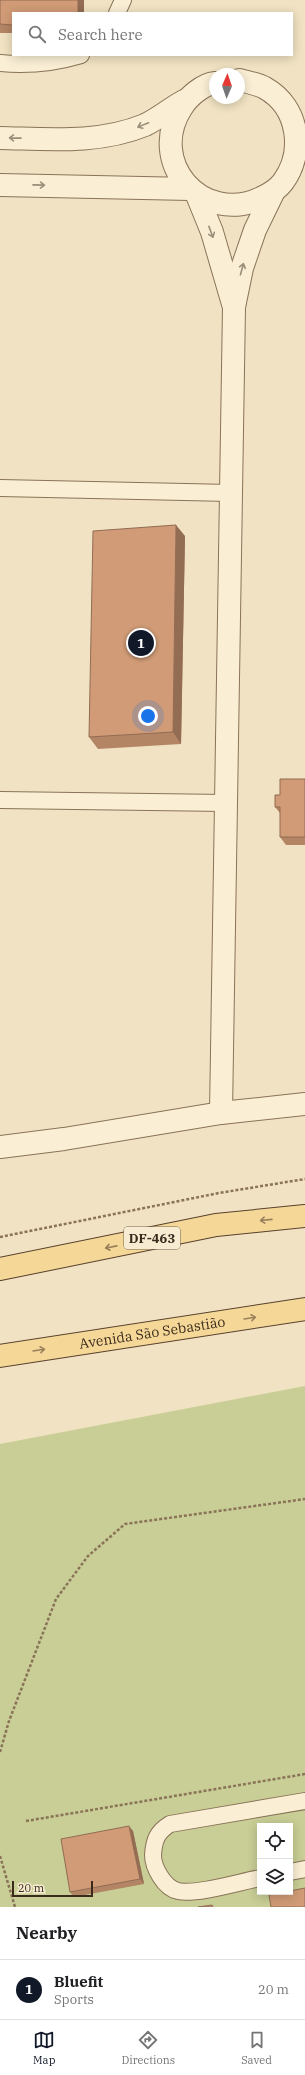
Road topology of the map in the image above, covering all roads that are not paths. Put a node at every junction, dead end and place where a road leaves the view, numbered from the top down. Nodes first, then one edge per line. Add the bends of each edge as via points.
1 (123, 0) edge
2 (117, 12) edge
3 (77, 56) edge
4 (0, 63) edge
5 (245, 82) edge
6 (209, 86) edge
7 (188, 98) junction
8 (295, 108) edge
9 (0, 138) edge
10 (305, 178) edge
11 (0, 185) edge
12 (278, 188) junction
13 (194, 192) junction
14 (234, 307) junction
15 (0, 488) edge
16 (231, 493) junction
17 (0, 800) edge
18 (226, 803) junction
19 (305, 1104) edge
20 (221, 1113) junction
21 (0, 1147) edge
22 (305, 1216) edge
23 (0, 1269) edge
24 (305, 1309) edge
25 (0, 1356) edge
26 (305, 1801) edge
27 (305, 1869) edge
28 (293, 1871) edge
29 (257, 1879) edge

1 - 2 lane
3 - 4 lane via 58,62 19,65
5 - 8 street via 265,88
6 - 7 street
7 -> 9 street via 145,124 114,134 84,140
7 - 13 street via 174,119 170,144 175,168
8 - 12 street via 297,145 293,165
10 - 12 street
11 -> 13 street
12 - 13 street via 248,204 235,205 222,205
14 -> 12 street via 242,268 255,230
13 -> 14 street via 212,232
14 - 16 street
15 - 16 lane
16 - 18 street
17 - 18 lane
18 - 20 street
19 - 20 street
20 - 21 street
22 -> 23 main road, DF-463 via 216,1225
25 -> 24 main road, Avenida São Sebastião
26 - 29 lane via 170,1824 162,1829 155,1839 153,1857 156,1869 165,1883 176,1891 193,1891
27 - 28 lane

